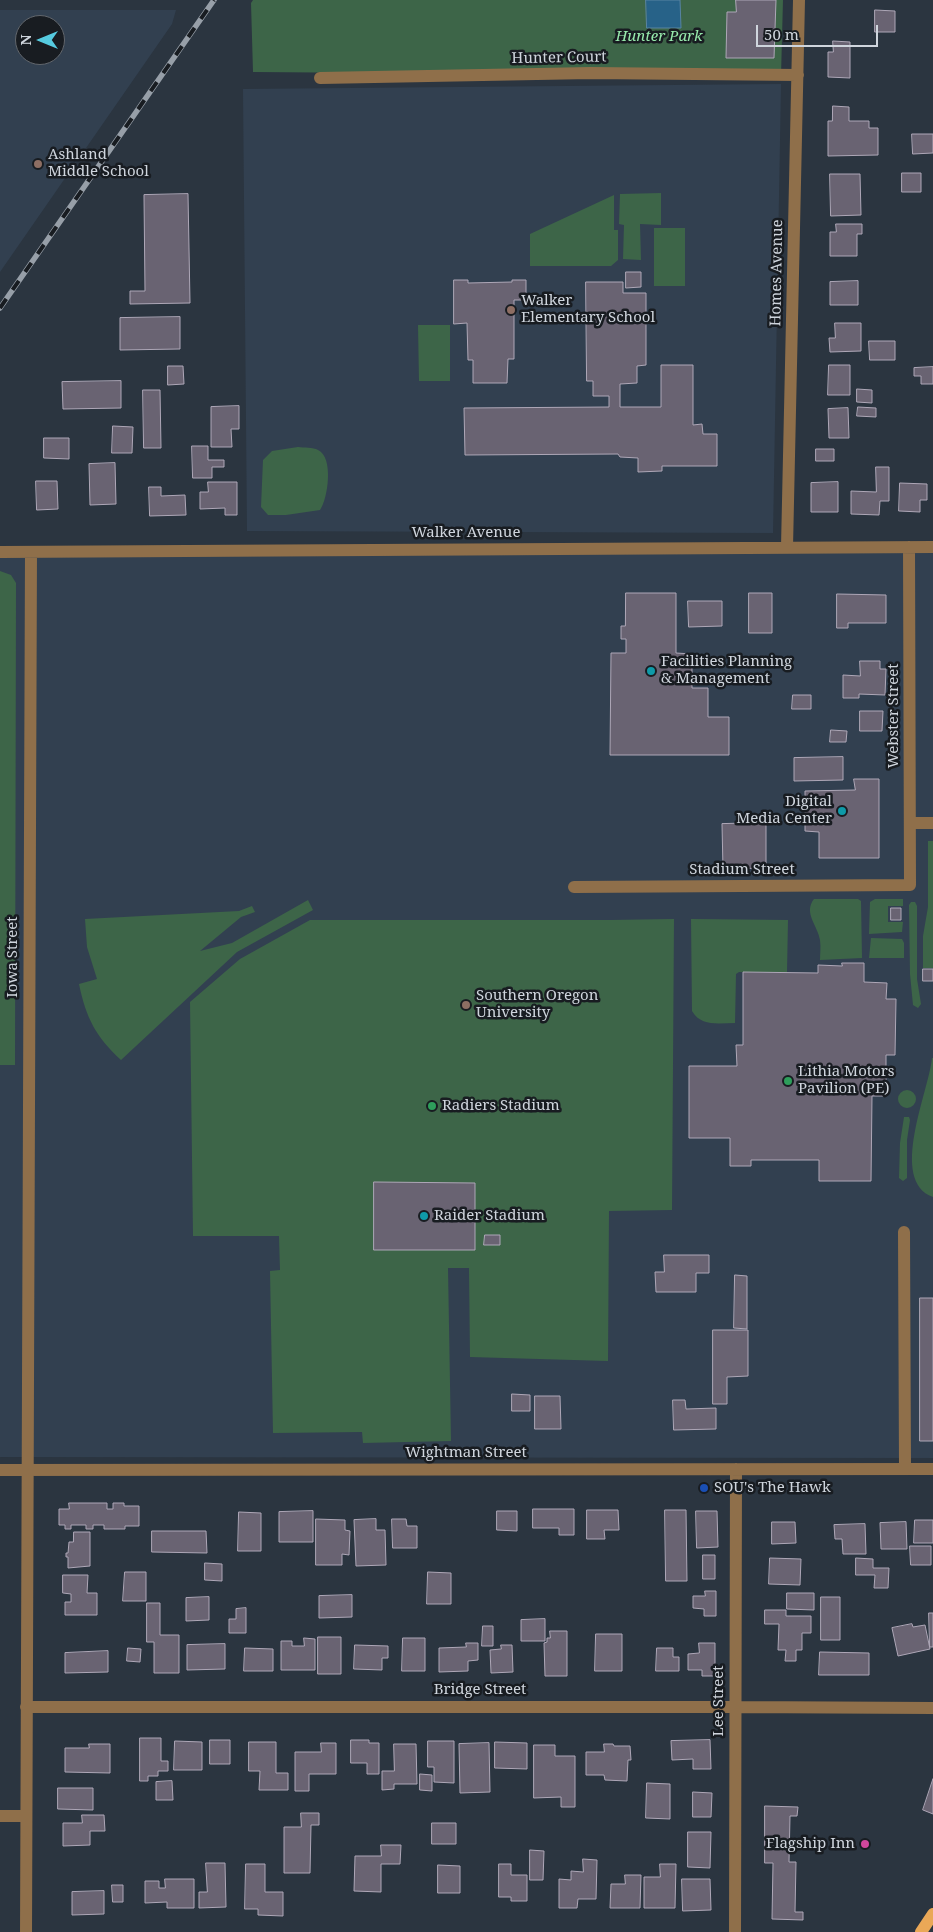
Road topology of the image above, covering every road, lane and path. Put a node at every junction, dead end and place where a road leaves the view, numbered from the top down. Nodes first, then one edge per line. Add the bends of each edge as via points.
1 (799, 0) edge
2 (798, 75) junction
3 (320, 78) dead end
4 (787, 547) junction
5 (909, 547) junction
6 (933, 547) edge
7 (0, 552) edge
8 (31, 552) junction
9 (933, 823) edge
10 (911, 824) junction
11 (910, 885) joint
12 (574, 887) dead end
13 (904, 1232) dead end
14 (905, 1468) junction
15 (736, 1469) junction
16 (933, 1469) edge
17 (0, 1470) edge
18 (27, 1470) junction
19 (735, 1706) junction
20 (26, 1707) junction
21 (933, 1708) edge
22 (0, 1816) edge
23 (26, 1816) junction
24 (933, 1914) edge
25 (26, 1932) edge
26 (735, 1932) edge
27 (921, 1932) edge

1 - 2 street, Homes Avenue
2 - 3 street, Hunter Court via 591,73
2 - 4 street, Homes Avenue
4 - 5 street, Walker Avenue
4 - 8 street, Walker Avenue
5 - 6 street, Walker Avenue
5 - 10 street, Webster Street
7 - 8 street, Walker Avenue
8 - 18 street, Iowa Street
9 - 10 street
10 - 11 street, Webster Street
11 - 12 street, Stadium Street
13 - 14 street
14 - 15 street, Wightman Street
14 - 16 street, Wightman Street
15 - 18 street, Wightman Street
15 - 19 street, Lee Street
17 - 18 street, Wightman Street
18 - 20 street, Iowa Street
19 - 20 street, Bridge Street
19 - 21 street, Bridge Street
19 - 26 street, Lee Street
20 - 23 street, Iowa Street
22 - 23 street
23 - 25 street, Iowa Street
24 - 27 main road

